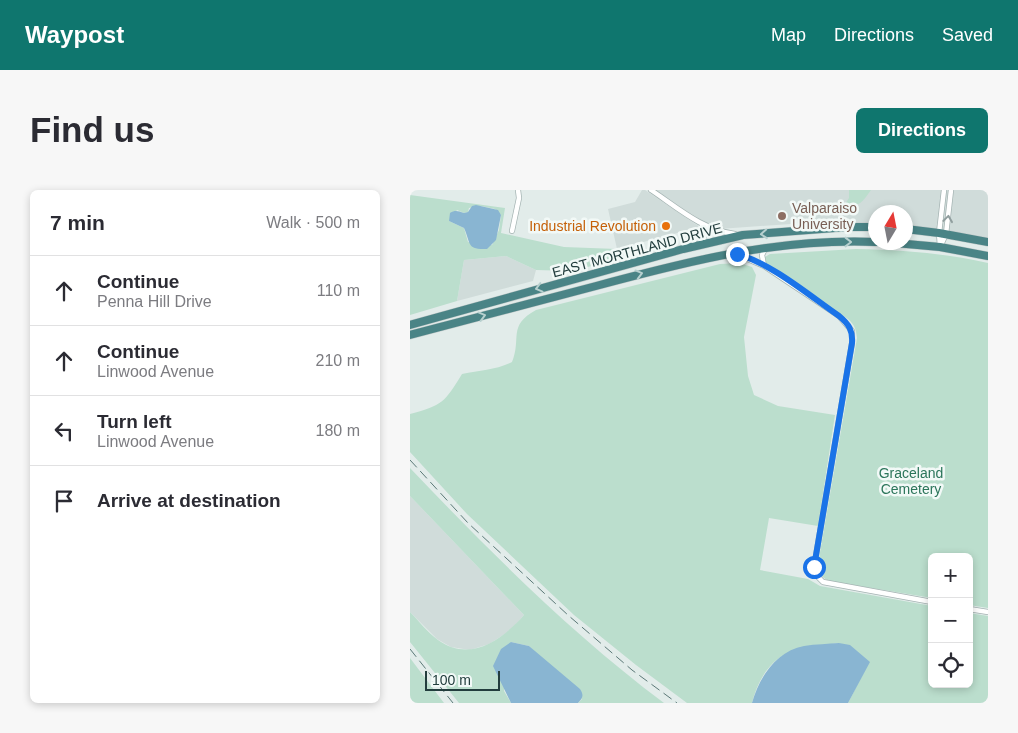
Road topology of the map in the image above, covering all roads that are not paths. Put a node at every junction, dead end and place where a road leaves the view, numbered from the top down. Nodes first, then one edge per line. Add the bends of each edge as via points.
1 (518, 190) edge
2 (651, 190) edge
3 (944, 190) edge
4 (951, 190) edge
5 (701, 224) junction
6 (868, 228) edge
7 (913, 230) edge
8 (512, 231) dead end
9 (943, 234) junction
10 (743, 235) junction
11 (868, 242) edge
12 (988, 242) edge
13 (698, 245) junction
14 (913, 245) edge
15 (767, 247) junction
16 (940, 247) junction
17 (731, 253) junction
18 (988, 256) edge
19 (764, 266) junction
20 (410, 325) edge
21 (410, 335) edge
22 (928, 601) edge
23 (973, 610) edge
24 (988, 612) edge

1 - 8 street
2 - 5 street
3 - 9 street
9 -> 4 street
5 - 10 street
5 - 13 street via 704,232
6 -> 10 highway, EAST MORTHLAND DRIVE
7 - 9 highway
9 - 12 highway
9 - 16 street
10 - 13 highway, EAST MORTHLAND DRIVE
15 -> 11 highway, EAST MORTHLAND DRIVE
13 -> 20 highway, EAST MORTHLAND DRIVE
14 - 16 highway
15 - 17 highway, EAST MORTHLAND DRIVE
15 - 19 street via 762,256
16 - 18 highway
17 - 19 street
21 -> 17 highway, EAST MORTHLAND DRIVE
19 - 22 street via 845,320 852,331 814,567 816,575 823,582
23 - 24 street

